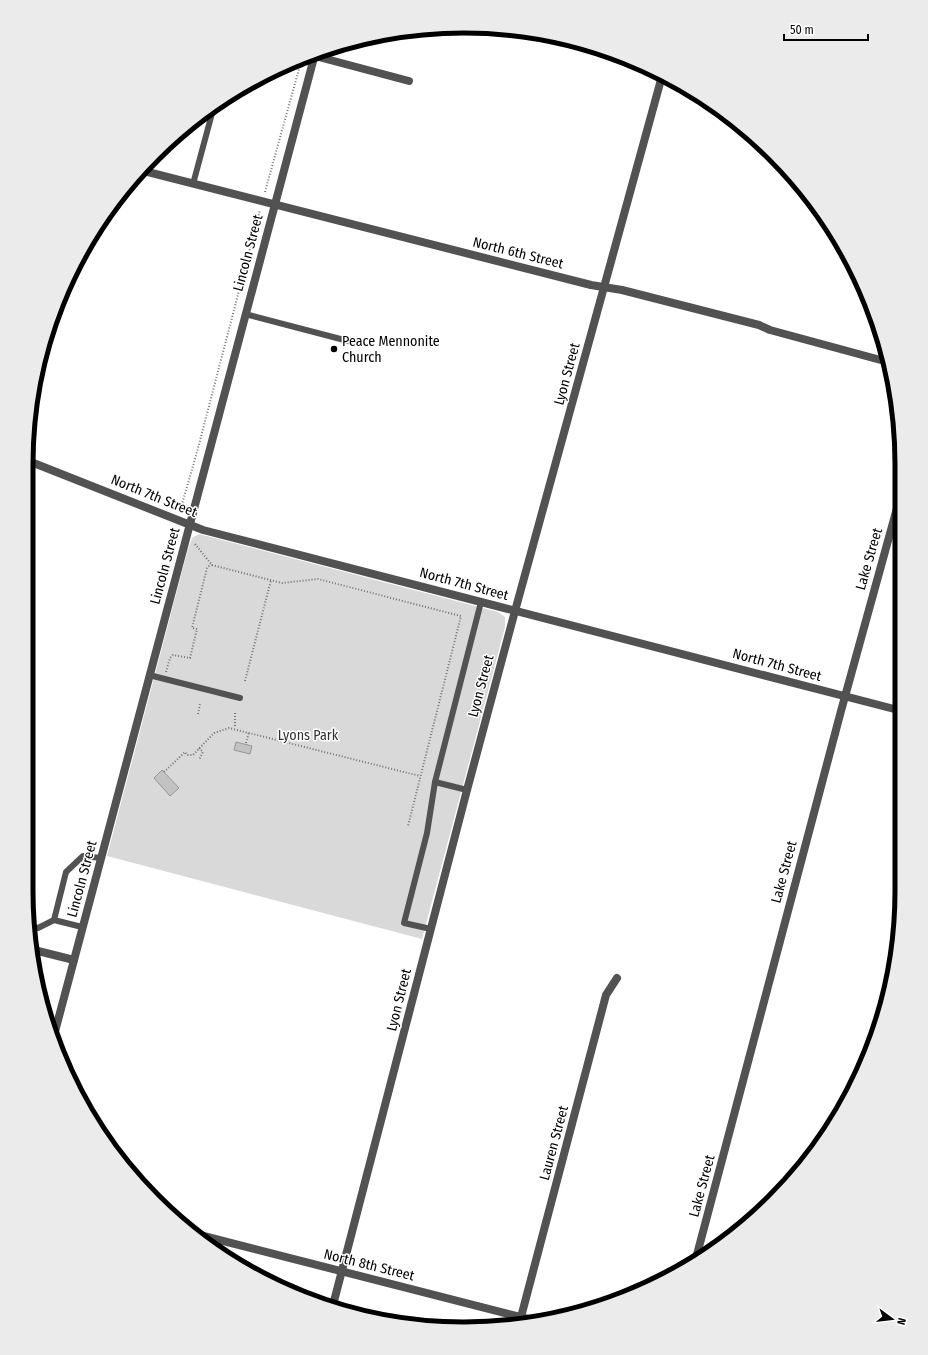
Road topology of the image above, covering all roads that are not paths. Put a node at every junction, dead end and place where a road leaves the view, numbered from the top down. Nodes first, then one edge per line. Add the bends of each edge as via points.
1 (322, 57) edge
2 (314, 60) edge
3 (661, 80) edge
4 (409, 81) dead end
5 (211, 115) edge
6 (147, 172) edge
7 (193, 184) junction
8 (275, 205) junction
9 (604, 287) junction
10 (245, 314) junction
11 (352, 342) dead end
12 (882, 360) edge
13 (33, 463) edge
14 (895, 515) edge
15 (190, 524) junction
16 (481, 602) junction
17 (516, 611) junction
18 (149, 675) junction
19 (844, 696) junction
20 (240, 698) dead end
21 (895, 709) edge
22 (435, 782) junction
23 (467, 790) junction
24 (101, 858) junction
25 (54, 920) junction
26 (35, 928) edge
27 (82, 928) junction
28 (430, 929) junction
29 (38, 951) edge
30 (74, 960) junction
31 (618, 978) dead end
32 (56, 1029) edge
33 (208, 1237) edge
34 (699, 1252) edge
35 (342, 1272) junction
36 (333, 1301) edge
37 (521, 1317) joint

1 - 4 street
2 - 8 street, Lincoln Street
3 - 9 street, Lyon Street
5 - 7 lane
6 - 7 street, North 6th Street
7 - 8 street, North 6th Street
8 - 9 street, North 6th Street
8 - 10 street, Lincoln Street
9 - 12 street, North 6th Street
9 - 17 street, Lyon Street
10 - 11 lane
10 - 15 street, Lincoln Street
13 - 15 street, North 7th Street
14 - 19 street, Lake Street
15 - 16 street, North 7th Street via 211,532
15 - 18 street, Lincoln Street
16 - 17 street, North 7th Street
16 - 22 lane
17 - 19 street, North 7th Street
17 - 23 street, Lyon Street
18 - 20 lane
18 - 24 street, Lincoln Street
19 - 21 street, North 7th Street
19 - 34 street, Lake Street
22 - 23 lane
22 - 28 lane via 427,833 404,923
23 - 28 street, Lyon Street
24 - 25 lane via 83,856 66,872
24 - 27 street, Lincoln Street
25 - 26 lane
25 - 27 lane
27 - 30 street, Lincoln Street
28 - 35 street, Lyon Street
29 - 30 street
30 - 32 street, Lincoln Street
31 - 37 street, Lauren Street via 606,995
33 - 35 street, North 8th Street
35 - 36 street, Lyon Street
35 - 37 street, North 8th Street

